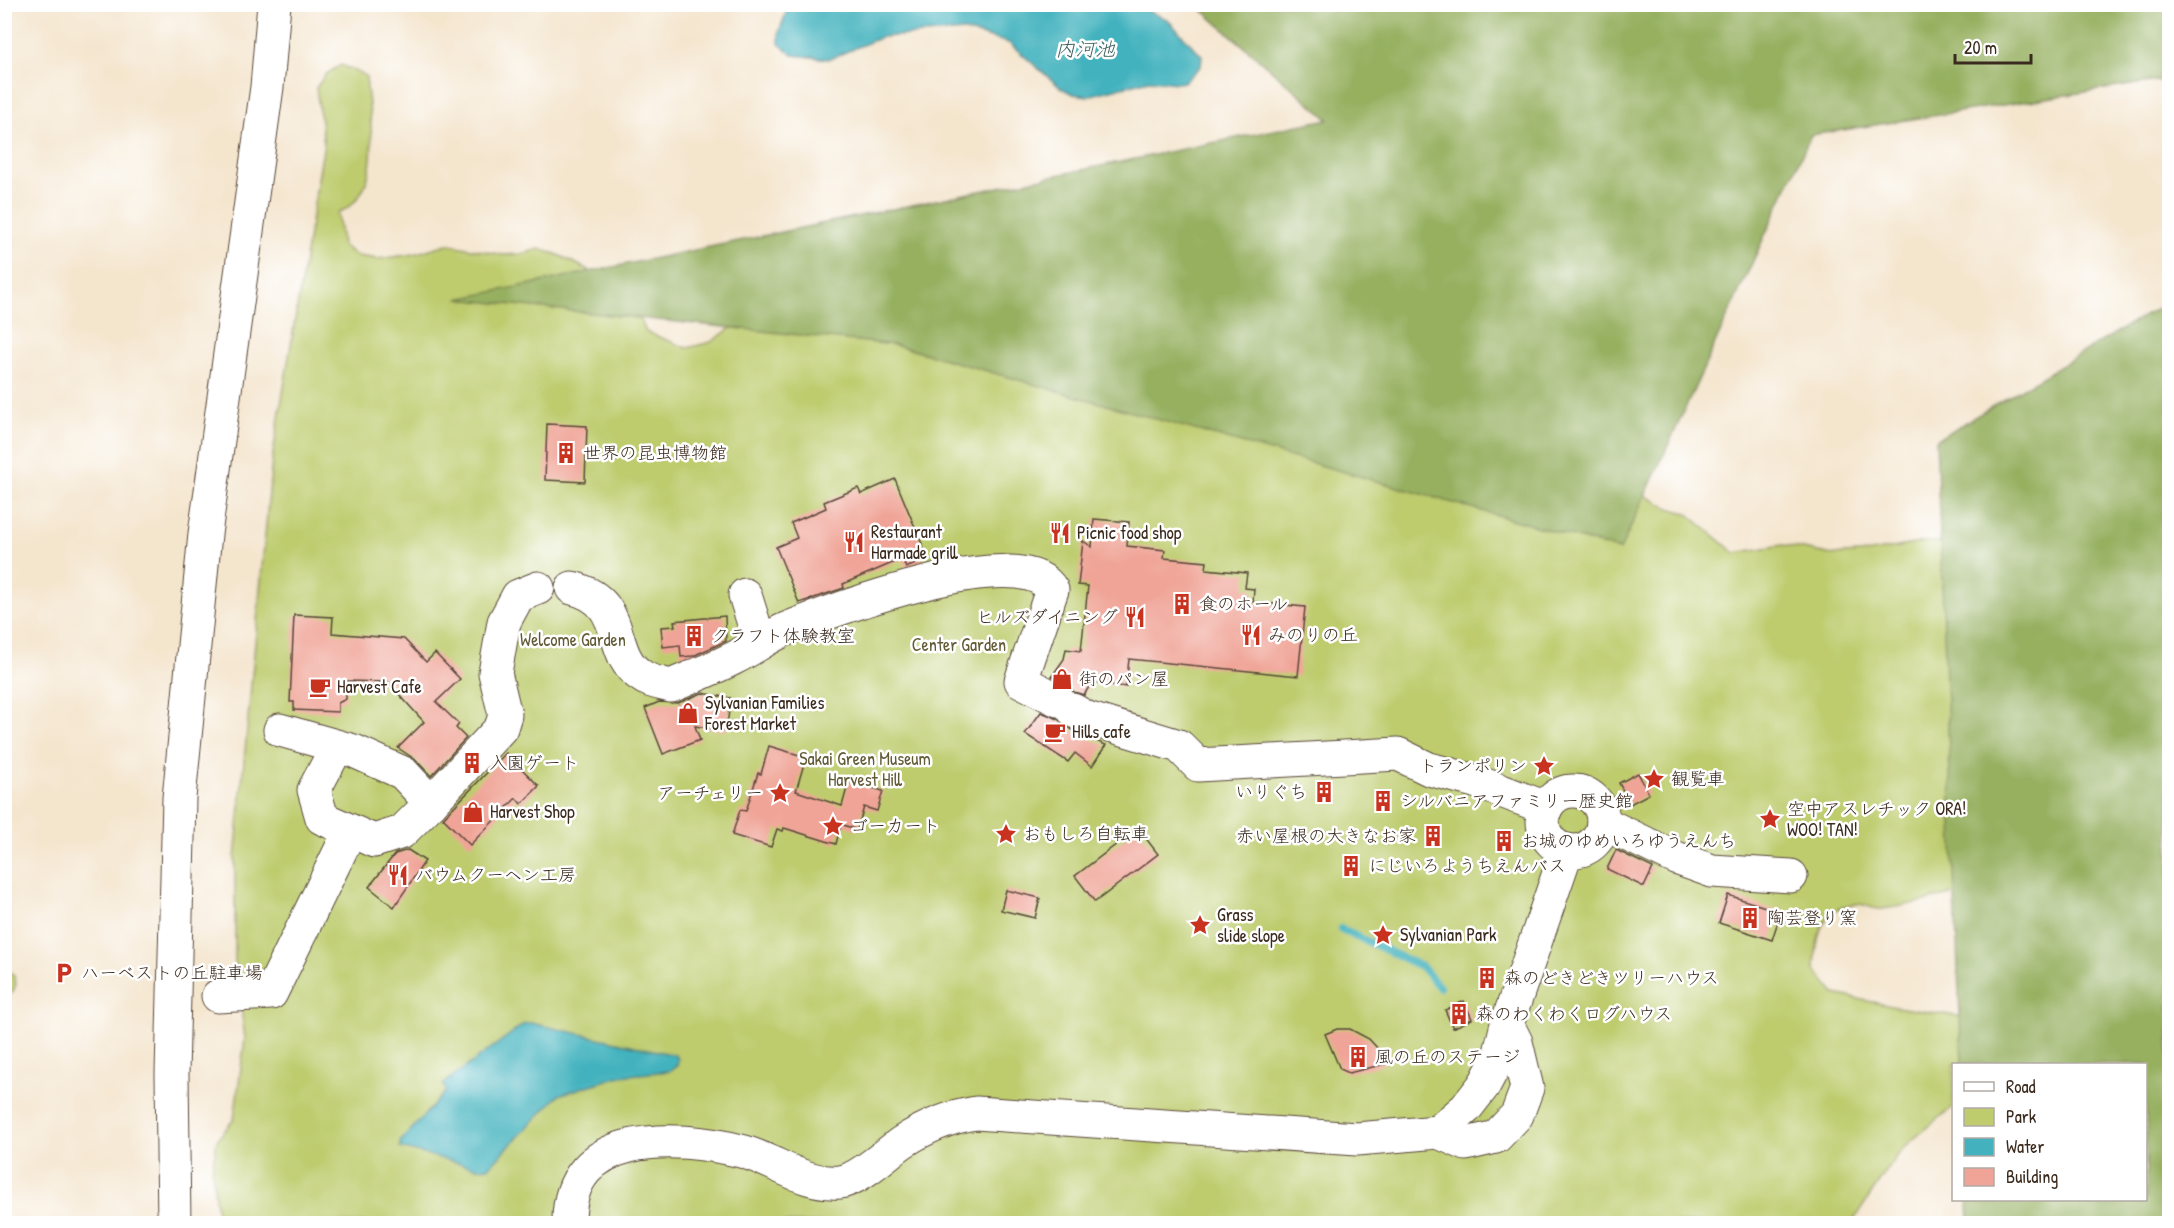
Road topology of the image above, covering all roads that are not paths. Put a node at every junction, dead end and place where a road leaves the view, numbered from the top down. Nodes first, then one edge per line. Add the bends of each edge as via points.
1 (274, 4) edge
2 (538, 588) dead end
3 (572, 588) dead end
4 (745, 595) dead end
5 (760, 643) junction
6 (280, 730) dead end
7 (336, 747) junction
8 (431, 803) junction
9 (1546, 808) junction
10 (1604, 823) junction
11 (350, 831) junction
12 (1567, 850) junction
13 (1791, 876) dead end
14 (218, 996) dead end
15 (1506, 1024) junction
16 (1438, 1132) junction
17 (174, 1224) edge
18 (569, 1224) edge

1 - 17 street via 267,87 205,534 179,798 172,1074
2 - 8 street via 518,597 504,622 495,674 505,715 501,728
3 - 5 street via 583,590 603,604 627,658 638,675 652,681 671,686
4 - 5 street
5 - 9 street via 786,630 935,581 990,570 1019,571 1048,584 1052,590 1021,681 1087,718 1179,746 1198,765 1398,754 1429,769 1475,781
6 - 7 street
7 - 8 street via 403,773
7 - 11 street via 314,790 322,818
8 - 11 street via 402,832 374,841
9 - 10 street via 1561,794 1581,792 1598,803
9 - 12 street via 1546,834 1551,842
10 - 12 street via 1601,833 1587,848
10 - 13 street via 1712,872
11 - 14 street via 271,993
12 - 15 street
15 - 16 street via 1499,1057 1484,1084 1466,1108
15 - 16 street via 1516,1042 1527,1088 1517,1115 1496,1137 1466,1144
16 - 18 street via 1357,1139 976,1113 948,1117 842,1182 808,1179 744,1152 706,1143 640,1143 612,1150 588,1164 573,1185

